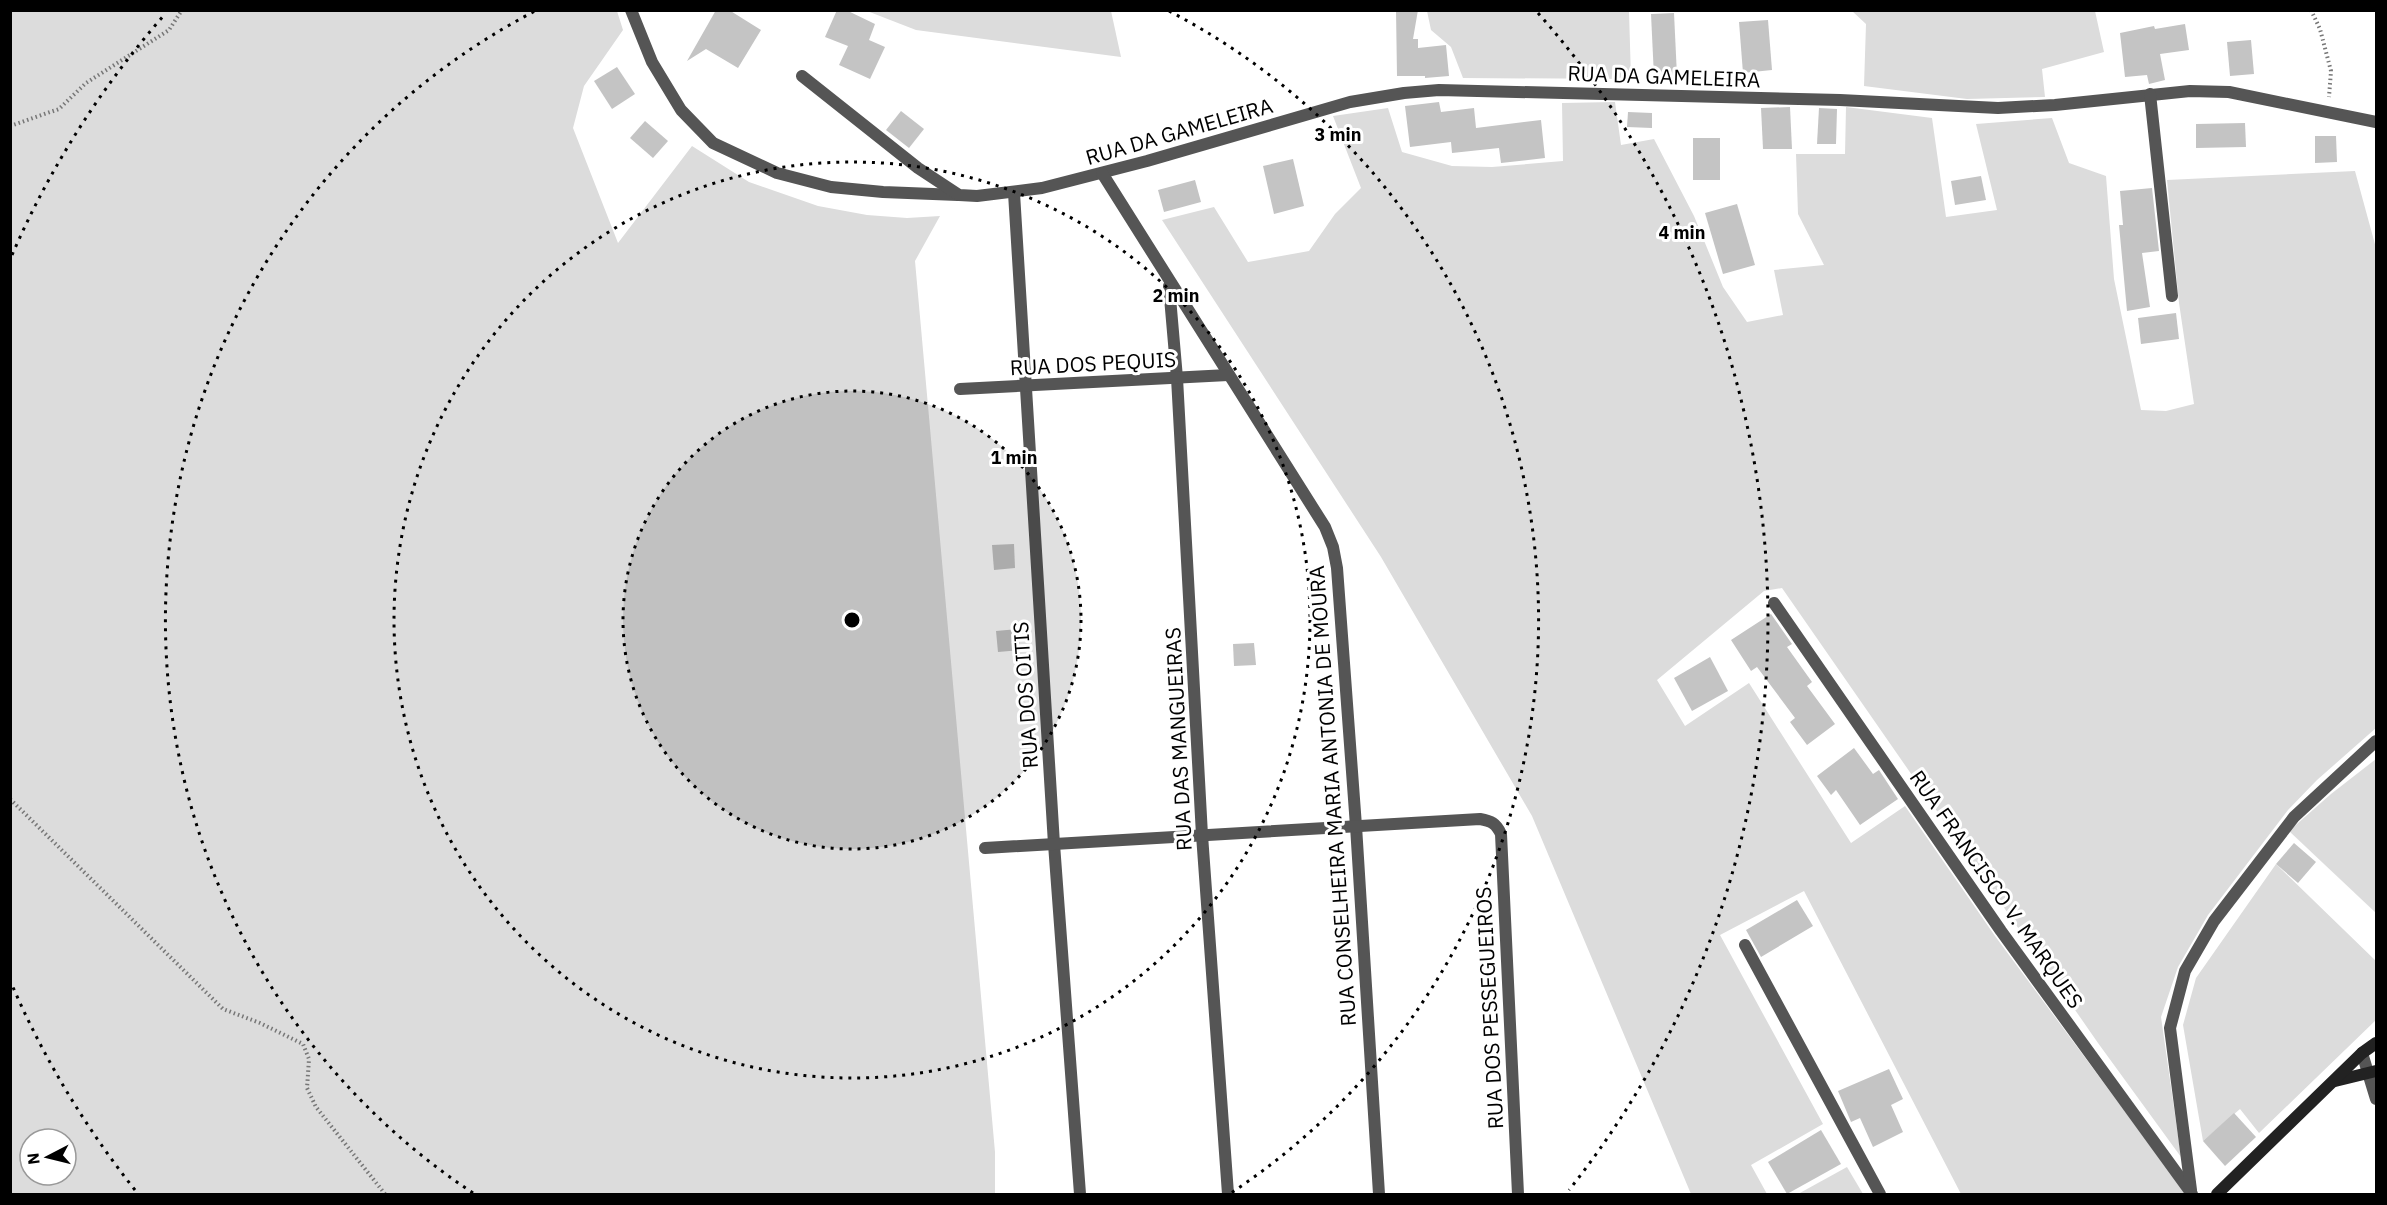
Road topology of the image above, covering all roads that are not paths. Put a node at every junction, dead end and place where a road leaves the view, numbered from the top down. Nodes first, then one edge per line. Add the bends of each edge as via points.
1 (631, 10) edge
2 (802, 76) dead end
3 (2150, 94) junction
4 (2376, 122) edge
5 (1102, 173) junction
6 (1014, 192) junction
7 (959, 195) junction
8 (1169, 282) junction
9 (2172, 296) dead end
10 (1228, 375) junction
11 (1177, 378) junction
12 (1024, 386) junction
13 (960, 389) dead end
14 (1774, 603) dead end
15 (2376, 741) edge
16 (1356, 826) junction
17 (1202, 835) junction
18 (1054, 844) junction
19 (985, 848) dead end
20 (1745, 945) dead end
21 (2376, 1043) edge
22 (2362, 1053) junction
23 (2372, 1073) edge
24 (2334, 1081) junction
25 (2376, 1099) edge
26 (2192, 1193) edge
27 (1080, 1194) edge
28 (1228, 1194) edge
29 (1379, 1194) edge
30 (1518, 1194) edge
31 (1880, 1194) edge
32 (2217, 1194) edge

1 - 7 street, RUA DA GAMELEIRA via 652,62 675,101 713,143 777,173 831,187
2 - 7 street via 918,168
3 - 4 street, RUA DA GAMELEIRA via 2229,92
3 - 5 street, RUA DA GAMELEIRA via 1998,108 1493,90 1416,92 1350,102
3 - 9 street
5 - 6 street, RUA DA GAMELEIRA
5 - 8 street, RUA CONSELHEIRA MARIA ANTONIA DE MOURA
6 - 7 street, RUA DA GAMELEIRA
6 - 12 street, RUA DOS OITIS
8 - 10 street, RUA CONSELHEIRA MARIA ANTONIA DE MOURA
8 - 11 street, RUA DAS MANGUEIRAS
10 - 11 street, RUA DOS PEQUIS
10 - 16 street, RUA CONSELHEIRA MARIA ANTONIA DE MOURA via 1325,527 1333,547
11 - 12 street, RUA DOS PEQUIS
11 - 17 street, RUA DAS MANGUEIRAS
12 - 13 street, RUA DOS PEQUIS
12 - 18 street, RUA DOS OITIS
14 - 26 street, RUA FRANCISCO V. MARQUES via 2001,931
15 - 26 street via 2294,817 2214,921 2185,971 2170,1028
16 - 17 street
16 - 29 street, RUA CONSELHEIRA MARIA ANTONIA DE MOURA
16 - 30 street, RUA DOS PESSEGUEIROS via 1480,819 1493,822 1501,834
17 - 18 street
17 - 28 street, RUA DAS MANGUEIRAS
18 - 19 street
18 - 27 street, RUA DOS OITIS
20 - 31 street
21 - 22 main road
22 - 23 street
22 - 24 main road
23 - 24 main road
23 - 25 street
24 - 32 main road

